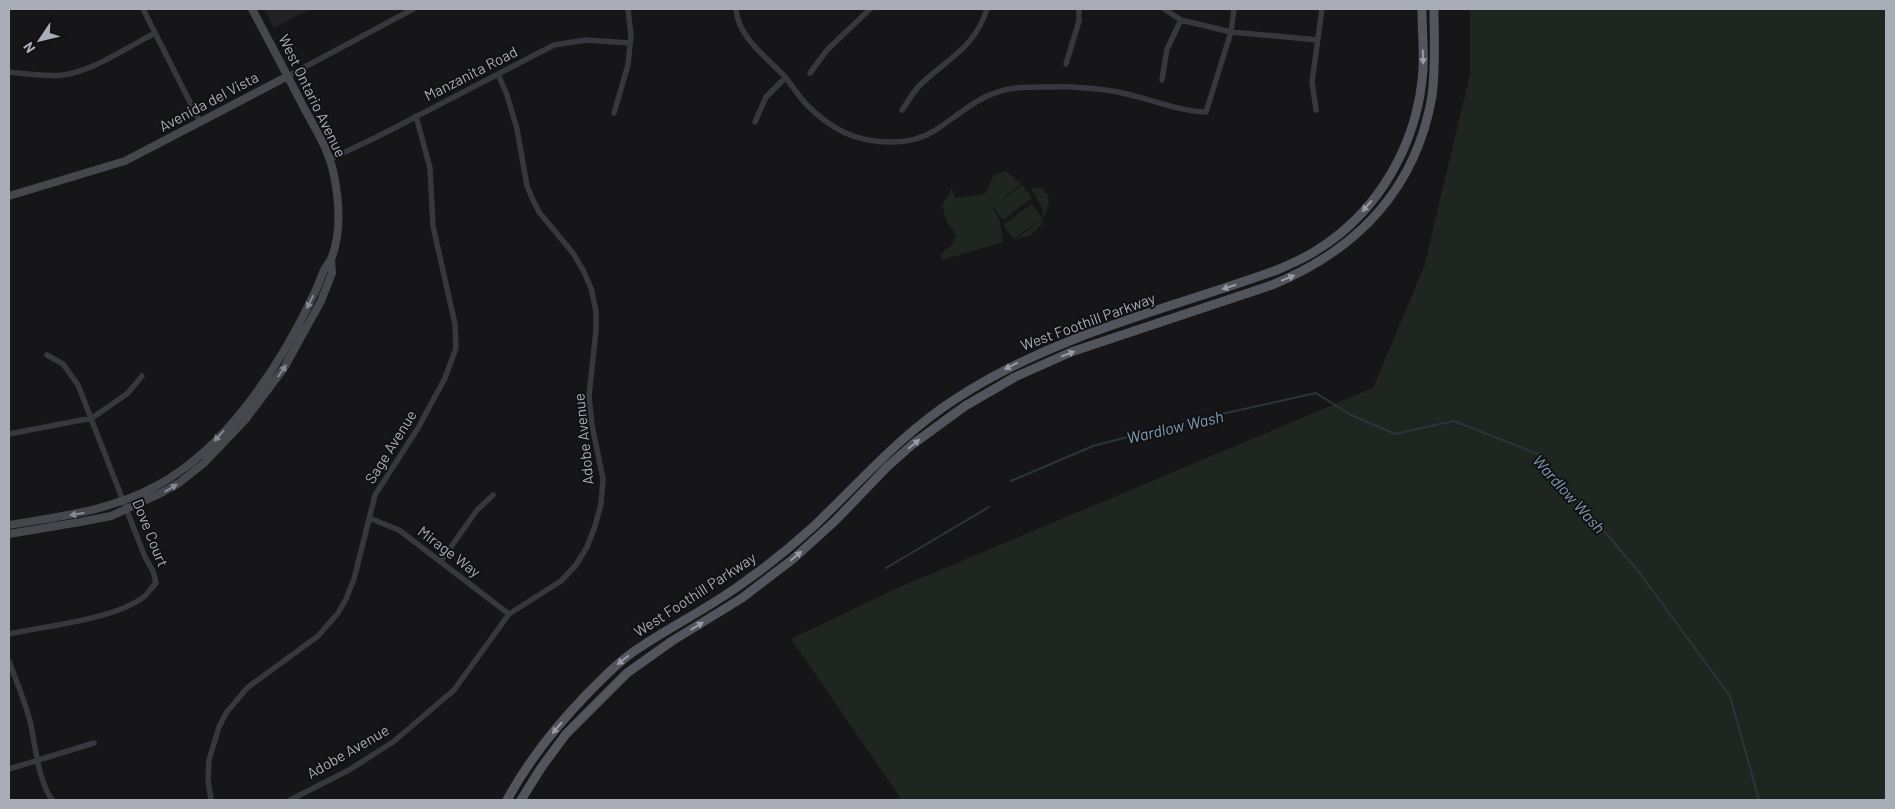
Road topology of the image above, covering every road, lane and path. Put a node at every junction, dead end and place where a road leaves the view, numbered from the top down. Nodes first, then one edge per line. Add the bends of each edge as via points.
1 (143, 9) edge
2 (252, 9) edge
3 (413, 9) edge
4 (628, 9) edge
5 (736, 9) edge
6 (870, 9) edge
7 (987, 9) edge
8 (1078, 9) edge
9 (1164, 9) edge
10 (1234, 9) edge
11 (1322, 9) edge
12 (1422, 9) edge
13 (1434, 9) edge
14 (1181, 20) junction
15 (155, 32) junction
16 (1231, 32) junction
17 (1318, 40) junction
18 (630, 43) junction
19 (1066, 64) dead end
20 (9, 72) edge
21 (498, 74) junction
22 (810, 74) dead end
23 (288, 76) junction
24 (785, 78) junction
25 (1162, 80) dead end
26 (902, 110) dead end
27 (1316, 110) dead end
28 (614, 113) dead end
29 (416, 116) junction
30 (200, 122) junction
31 (755, 122) dead end
32 (330, 159) junction
33 (9, 196) edge
34 (331, 259) junction
35 (47, 355) dead end
36 (142, 376) dead end
37 (92, 418) junction
38 (9, 434) edge
39 (494, 495) dead end
40 (123, 500) junction
41 (127, 509) junction
42 (369, 518) junction
43 (9, 525) edge
44 (9, 534) edge
45 (441, 561) junction
46 (509, 614) junction
47 (9, 634) edge
48 (9, 661) edge
49 (94, 743) dead end
50 (37, 761) junction
51 (9, 769) edge
52 (52, 800) edge
53 (211, 800) edge
54 (290, 800) edge
55 (508, 800) edge
56 (521, 800) edge

1 - 15 street
2 - 23 main road, West Ontario Avenue
3 - 23 street, Avenida del Vista
4 - 18 street
5 - 24 street via 745,33
6 - 22 street via 827,50
7 - 26 street via 966,47 918,86
8 - 19 street via 1079,20
9 - 14 street
10 - 16 street
11 - 17 street
12 -> 55 main road, West Foothill Parkway via 1423,69 1415,118 1406,144 1392,173 1371,203 1340,234 1312,254 1277,270 1066,342 1020,362 956,398 900,441 779,556 715,602 620,662 548,738
56 -> 13 main road, West Foothill Parkway via 566,734 627,673 742,598 793,559 913,444 972,401 1071,352 1296,275 1354,238 1392,194 1420,141 1434,74
14 - 16 street
14 - 25 street via 1167,49
15 - 20 street via 90,67 64,75
15 - 30 street
16 - 17 street
16 - 24 street via 1206,112 1188,112 1117,92 1056,86 1010,89 987,96 923,137 903,142 879,142 862,140 832,126 806,104
17 - 27 street via 1312,82
18 - 21 street, Manzanita Road via 586,40 554,45
18 - 28 street via 628,65
21 - 29 street, Manzanita Road
21 - 46 street, Adobe Avenue via 517,129 533,200 573,253 591,288 596,330 590,396 592,425 603,479 595,526 576,565 561,581
23 - 30 main road, Avenida del Vista
23 - 32 main road, West Ontario Avenue
24 - 31 street via 766,97
29 - 32 street, Manzanita Road
29 - 42 street, Sage Avenue via 430,168 433,226 455,324 456,348 445,378 418,428 375,495
30 - 33 main road, Avenida del Vista via 126,161
32 - 34 main road, West Ontario Avenue via 336,183 338,218
34 -> 40 main road, West Ontario Avenue via 276,364 238,414 214,441 174,475
41 -> 34 main road, West Ontario Avenue via 179,483 204,463 245,420 284,368 310,322 332,273
35 - 37 street, Dove Court via 63,364 78,385
36 - 37 street via 128,393
37 - 38 street
37 - 40 street, Dove Court
39 - 45 street via 477,510
40 - 41 street, Dove Court
40 -> 43 main road, West Ontario Avenue via 79,514
41 - 44 main road, West Ontario Avenue via 111,516
41 - 47 street, Dove Court via 156,583 145,596 100,616
42 - 45 street, Mirage Way via 399,530
42 - 53 street, Sage Avenue via 354,579 338,613 318,636 247,688 218,727 208,760
45 - 46 street, Mirage Way
46 - 54 street, Adobe Avenue via 454,690 393,742 349,770
48 - 50 street via 30,720
49 - 50 street
50 - 51 street
50 - 52 street

